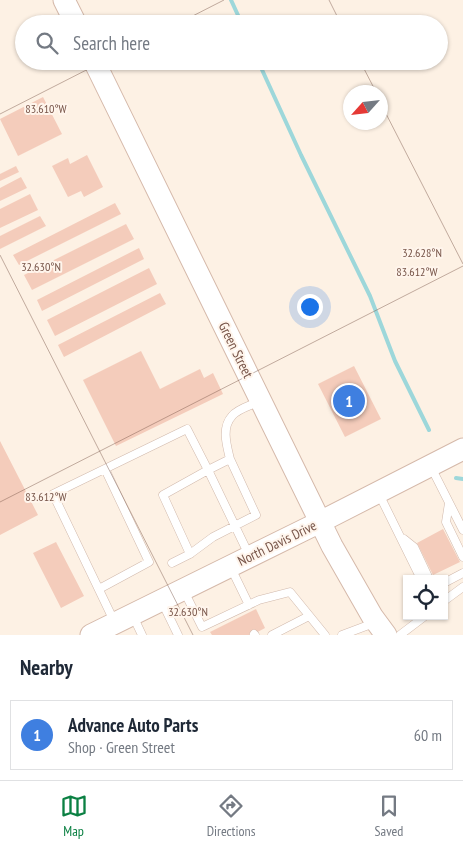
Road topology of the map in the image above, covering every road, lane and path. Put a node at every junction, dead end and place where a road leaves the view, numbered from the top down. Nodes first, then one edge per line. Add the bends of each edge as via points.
1 (64, 0) edge
2 (72, 15) edge
3 (98, 70) edge
4 (261, 401) junction
5 (463, 448) edge
6 (230, 460) junction
7 (430, 466) junction
8 (105, 469) junction
9 (208, 470) junction
10 (378, 492) junction
11 (449, 503) junction
12 (320, 522) junction
13 (235, 525) junction
14 (463, 530) edge
15 (401, 536) junction
16 (190, 554) junction
17 (250, 557) junction
18 (463, 557) edge
19 (172, 563) dead end
20 (230, 566) junction
21 (463, 573) edge
22 (420, 575) edge
23 (427, 575) edge
24 (448, 581) edge
25 (463, 587) edge
26 (99, 589) junction
27 (184, 589) junction
28 (448, 599) edge
29 (162, 600) junction
30 (245, 609) junction
31 (309, 616) junction
32 (420, 620) edge
33 (202, 627) junction
34 (107, 628) edge
35 (381, 629) edge
36 (142, 635) edge
37 (178, 635) edge
38 (206, 635) edge
39 (272, 635) edge
40 (325, 635) edge
41 (342, 635) edge
42 (400, 635) edge

1 - 2 street
3 - 4 street, Green Street
4 - 6 lane via 232,415 227,425 226,440
4 - 12 street, Green Street
5 - 7 street, North Davis Drive
6 - 9 lane
6 - 13 lane via 236,479 256,515
7 - 10 street, North Davis Drive
7 - 11 lane
8 - 9 lane via 187,429
8 - 26 lane via 149,562
8 - 26 lane via 53,494
9 - 13 lane via 228,503
9 - 16 lane via 163,495
10 - 12 street, North Davis Drive
10 - 15 lane
11 - 14 lane
11 - 18 lane via 446,522
12 - 17 street, North Davis Drive
12 - 35 street, Green Street
13 - 16 lane
13 - 17 lane
15 - 22 lane
15 - 23 lane via 414,547
16 - 19 lane
17 - 20 street, North Davis Drive
20 - 27 street, North Davis Drive
20 - 30 lane
21 - 24 lane
25 - 28 lane
26 - 34 lane
27 - 29 street, North Davis Drive
27 - 33 lane
29 - 34 street, North Davis Drive
29 - 37 lane
30 - 31 lane via 259,600 290,592
30 - 33 lane via 221,622
31 - 39 lane
31 - 40 lane
32 - 42 lane
33 - 38 lane
34 - 36 lane
35 - 41 lane

